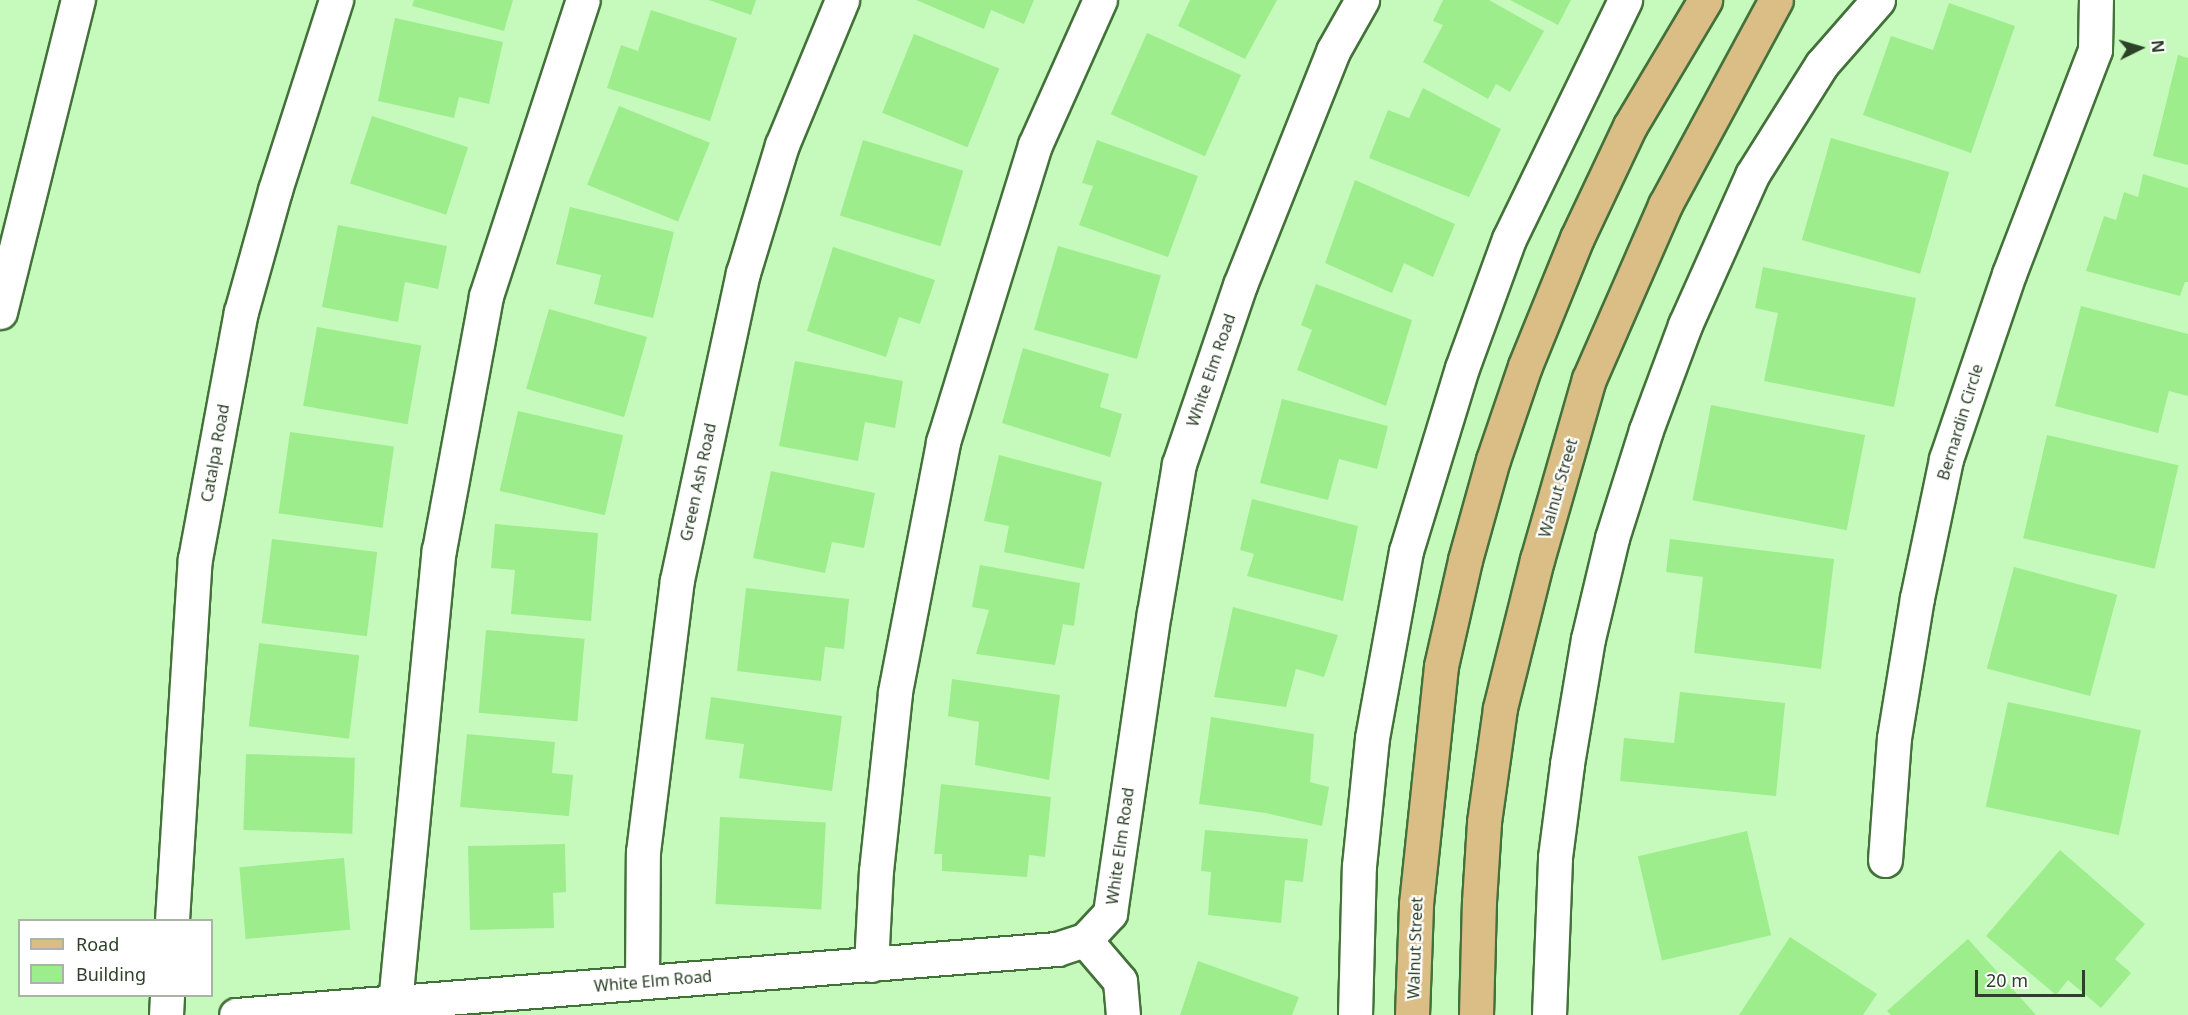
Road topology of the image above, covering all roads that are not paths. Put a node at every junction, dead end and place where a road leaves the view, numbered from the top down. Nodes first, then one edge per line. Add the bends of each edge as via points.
1 (78, 0) edge
2 (336, 0) edge
3 (583, 0) edge
4 (842, 0) edge
5 (1100, 0) edge
6 (1362, 0) edge
7 (1625, 0) edge
8 (1705, 0) edge
9 (1776, 0) edge
10 (1878, 0) edge
11 (2096, 0) edge
12 (0, 312) edge
13 (1885, 860) dead end
14 (172, 919) edge
15 (1085, 940) junction
16 (871, 964) junction
17 (642, 982) junction
18 (167, 997) edge
19 (395, 1003) junction
20 (166, 1015) edge
21 (236, 1015) edge
22 (1123, 1015) edge
23 (1355, 1015) edge
24 (1412, 1015) edge
25 (1476, 1015) edge
26 (1549, 1015) edge

1 - 12 street
2 - 14 street, Catalpa Road via 275,190 241,312 195,559
3 - 19 street via 486,296 439,550
4 - 17 street, Green Ash Road via 782,145 743,273 677,580 642,852
5 - 16 street via 1035,145 944,442 895,692 876,871
6 - 15 street, White Elm Road via 1333,51 1240,285 1179,464 1110,913
7 - 23 street via 1509,239 1462,368 1406,551 1372,738 1359,866
8 - 24 main road, Walnut Street via 1630,126 1577,238 1525,366 1493,460 1465,560 1442,666 1416,904
9 - 25 main road, Walnut Street via 1665,205 1589,379 1500,708 1483,845
10 - 26 street via 1821,64 1752,175 1685,325 1646,430 1612,538 1588,639 1567,764 1555,857
11 - 13 street, Bernardin Circle via 2095,50 2009,274 1946,459 1917,598 1894,738
15 - 16 street, White Elm Road via 1057,949
15 - 22 street via 1119,981
16 - 17 street, White Elm Road
17 - 19 street, White Elm Road
18 - 20 street
19 - 21 street, White Elm Road

